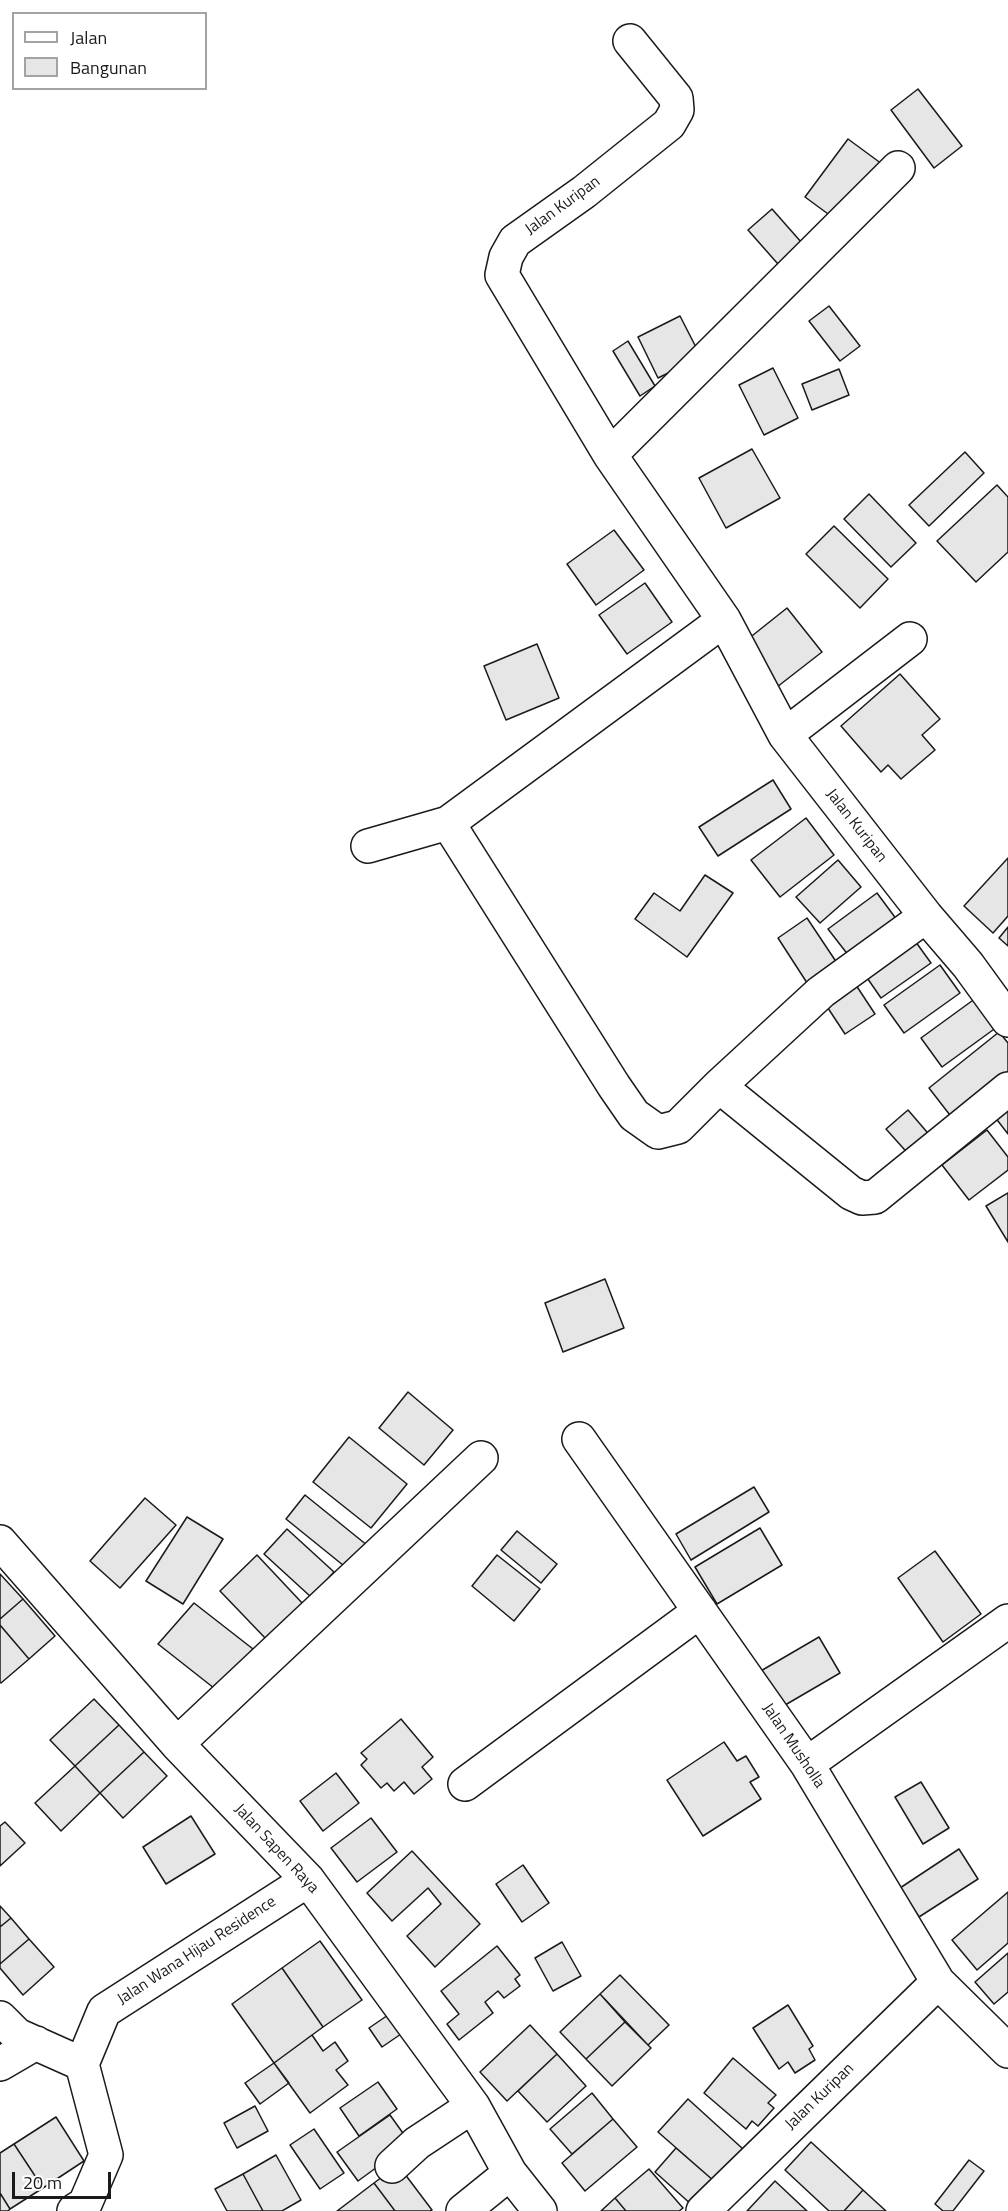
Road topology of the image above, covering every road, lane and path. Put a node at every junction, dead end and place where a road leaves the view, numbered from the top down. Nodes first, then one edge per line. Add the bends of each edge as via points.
1 (630, 41) dead end
2 (898, 168) dead end
3 (610, 455) junction
4 (723, 620) junction
5 (910, 639) dead end
6 (785, 735) junction
7 (448, 823) junction
8 (368, 846) dead end
9 (926, 916) junction
10 (1008, 1020) edge
11 (719, 1086) junction
12 (1008, 1089) edge
13 (579, 1439) dead end
14 (481, 1458) dead end
15 (0, 1542) edge
16 (700, 1611) junction
17 (1008, 1621) edge
18 (177, 1744) junction
19 (807, 1764) junction
20 (465, 1784) dead end
21 (308, 1880) junction
22 (938, 1982) junction
23 (0, 2018) edge
24 (36, 2043) junction
25 (1008, 2051) edge
26 (0, 2064) edge
27 (82, 2064) junction
28 (473, 2106) junction
29 (392, 2166) dead end
30 (510, 2173) junction
31 (74, 2211) edge
32 (463, 2211) edge
33 (540, 2211) edge
34 (703, 2211) edge

1 - 3 street, Jalan Kuripan via 676,98 677,110 669,124 515,241 502,275
2 - 3 street
3 - 4 street, Jalan Kuripan
4 - 6 street, Jalan Kuripan
4 - 7 street
5 - 6 street
6 - 9 street, Jalan Kuripan
7 - 8 street
7 - 11 street via 634,1114 658,1132 678,1127
9 - 10 street, Jalan Kuripan
9 - 11 street via 821,992
11 - 12 street via 862,1198 875,1197
13 - 16 street, Jalan Musholla
14 - 18 street
15 - 18 street, Jalan Sapen Raya
16 - 19 street, Jalan Musholla
16 - 20 street
17 - 19 street
18 - 21 street, Jalan Sapen Raya
19 - 22 street, Jalan Musholla
21 - 27 street, Jalan Wana Hijau Residence via 104,2011
21 - 28 street, Jalan Sapen Raya
22 - 25 street, Jalan Musholla
22 - 34 street, Jalan Kuripan
23 - 24 street via 17,2035
24 - 26 street
24 - 27 street
27 - 31 street via 106,2155 85,2204
28 - 29 street via 417,2143
28 - 30 street, Jalan Sapen Raya
30 - 32 street
30 - 33 street, Jalan Sapen Raya

